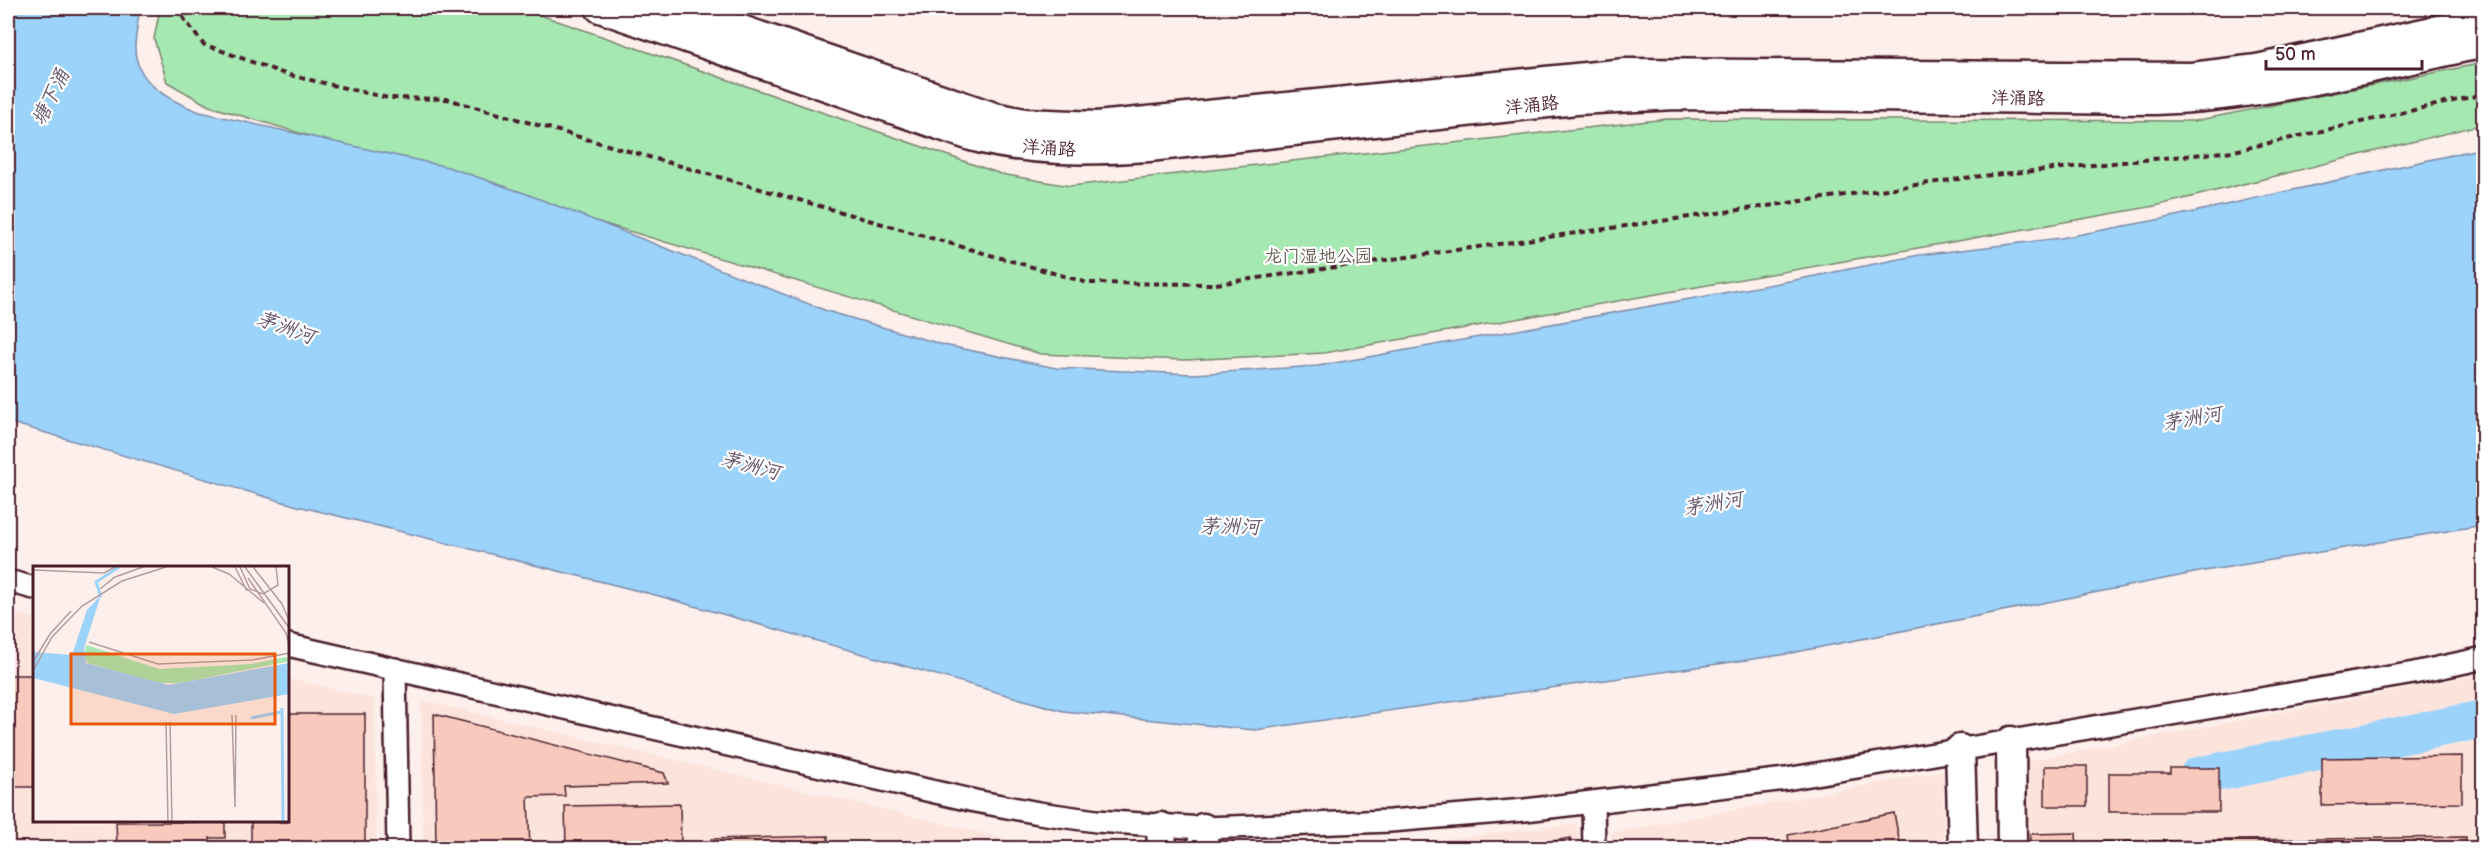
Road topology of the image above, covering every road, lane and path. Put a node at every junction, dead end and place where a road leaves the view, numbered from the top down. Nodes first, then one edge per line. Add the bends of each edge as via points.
1 (176, 8) edge
2 (600, 8) edge
3 (678, 8) edge
4 (2484, 20) edge
5 (2484, 43) edge
6 (2484, 94) edge
7 (8, 582) edge
8 (33, 588) edge
9 (290, 645) edge
10 (2484, 658) edge
11 (395, 669) junction
12 (2011, 741) junction
13 (1960, 749) junction
14 (1593, 802) junction
15 (1162, 838) edge
16 (1203, 838) edge
17 (398, 849) edge
18 (1594, 849) edge
19 (1963, 849) edge
20 (2012, 849) edge

1 - 6 path via 202,44 285,74 388,98 447,99 1088,283 1216,284 1972,177 2234,151
2 - 5 street, 洋涌路 via 971,136 1019,147 1079,150 1149,147 1638,96 2210,98
3 - 4 street, 洋涌路 via 994,117 1087,126 1626,73 2202,76 2257,69
7 - 8 street
9 - 11 street
10 - 12 street
11 - 15 street via 975,801
11 - 17 street
12 - 13 street
12 - 20 street
13 - 14 street via 1786,779
13 - 19 street
14 - 16 street
14 - 18 street
15 - 16 street

